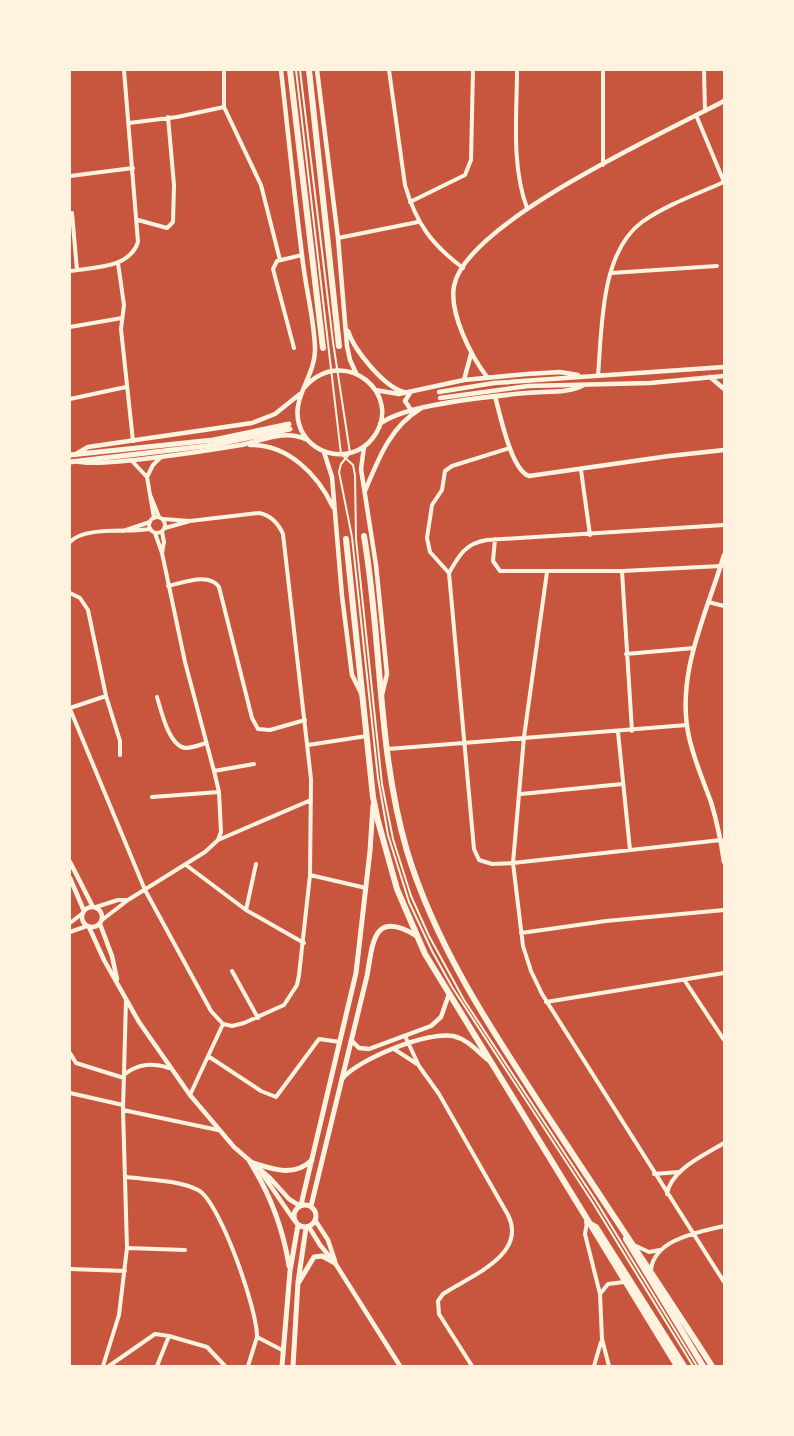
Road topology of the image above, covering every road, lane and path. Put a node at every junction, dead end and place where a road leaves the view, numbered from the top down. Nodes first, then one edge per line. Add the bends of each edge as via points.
1 (124, 70) edge
2 (224, 70) edge
3 (281, 70) edge
4 (290, 70) edge
5 (296, 70) edge
6 (300, 70) edge
7 (309, 70) edge
8 (317, 70) edge
9 (389, 70) edge
10 (472, 70) edge
11 (517, 70) edge
12 (603, 70) edge
13 (704, 70) edge
14 (724, 101) edge
15 (224, 107) junction
16 (705, 111) junction
17 (696, 116) junction
18 (168, 118) junction
19 (129, 123) junction
20 (603, 165) junction
21 (133, 168) junction
22 (70, 176) edge
23 (724, 182) edge
24 (410, 202) junction
25 (527, 208) junction
26 (72, 213) dead end
27 (138, 220) junction
28 (418, 222) junction
29 (338, 238) junction
30 (302, 255) junction
31 (280, 260) junction
32 (118, 263) junction
33 (717, 266) dead end
34 (462, 268) junction
35 (77, 270) junction
36 (70, 272) edge
37 (611, 273) junction
38 (122, 318) junction
39 (345, 325) junction
40 (70, 327) edge
41 (339, 346) dead end
42 (294, 348) dead end
43 (323, 348) dead end
44 (471, 354) junction
45 (724, 367) edge
46 (332, 370) junction
47 (338, 370) junction
48 (356, 373) junction
49 (598, 376) junction
50 (724, 376) edge
51 (488, 377) junction
52 (582, 377) junction
53 (710, 377) junction
54 (464, 380) junction
55 (585, 384) junction
56 (126, 388) junction
57 (304, 388) junction
58 (724, 389) edge
59 (375, 390) junction
60 (411, 392) junction
61 (301, 393) junction
62 (405, 393) junction
63 (495, 396) junction
64 (70, 399) edge
65 (421, 408) junction
66 (412, 410) junction
67 (380, 424) junction
68 (307, 440) junction
69 (133, 441) junction
70 (241, 445) junction
71 (364, 446) junction
72 (510, 448) junction
73 (724, 450) edge
74 (324, 452) junction
75 (350, 453) junction
76 (73, 454) edge
77 (341, 454) junction
78 (163, 456) junction
79 (346, 459) junction
80 (130, 460) junction
81 (78, 461) junction
82 (70, 462) edge
83 (581, 470) junction
84 (147, 477) junction
85 (365, 492) junction
86 (151, 497) junction
87 (334, 512) junction
88 (154, 518) junction
89 (161, 518) junction
90 (190, 521) junction
91 (150, 522) junction
92 (724, 525) edge
93 (150, 529) junction
94 (164, 530) junction
95 (123, 531) junction
96 (155, 533) junction
97 (70, 534) edge
98 (590, 535) junction
99 (76, 536) junction
100 (364, 536) dead end
101 (346, 538) dead end
102 (496, 539) junction
103 (70, 542) edge
104 (162, 553) junction
105 (724, 555) edge
106 (721, 566) junction
107 (622, 571) junction
108 (547, 572) junction
109 (449, 573) junction
110 (168, 586) junction
111 (70, 593) edge
112 (708, 602) junction
113 (724, 606) edge
114 (694, 648) junction
115 (626, 654) junction
116 (362, 695) junction
117 (382, 695) junction
118 (106, 696) junction
119 (156, 697) dead end
120 (70, 708) edge
121 (305, 720) junction
122 (687, 726) junction
123 (632, 731) junction
124 (618, 732) junction
125 (367, 736) junction
126 (524, 738) junction
127 (465, 742) junction
128 (206, 743) junction
129 (308, 745) junction
130 (388, 749) junction
131 (120, 755) dead end
132 (254, 764) dead end
133 (214, 771) junction
134 (622, 784) junction
135 (219, 792) junction
136 (521, 794) junction
137 (152, 797) dead end
138 (374, 797) junction
139 (311, 800) junction
140 (218, 840) junction
141 (723, 840) edge
142 (630, 850) junction
143 (70, 862) edge
144 (724, 862) edge
145 (513, 863) junction
146 (256, 864) dead end
147 (186, 865) junction
148 (310, 875) junction
149 (70, 878) edge
150 (367, 888) junction
151 (145, 890) junction
152 (128, 900) junction
153 (95, 907) junction
154 (246, 910) junction
155 (724, 910) edge
156 (83, 912) junction
157 (101, 922) junction
158 (70, 923) edge
159 (88, 927) junction
160 (70, 932) edge
161 (521, 933) junction
162 (417, 936) junction
163 (304, 943) junction
164 (232, 971) dead end
165 (356, 973) junction
166 (724, 973) edge
167 (367, 976) junction
168 (118, 980) junction
169 (685, 981) junction
170 (449, 994) junction
171 (126, 998) junction
172 (546, 1002) junction
173 (258, 1018) junction
174 (223, 1024) junction
175 (404, 1036) junction
176 (351, 1040) junction
177 (724, 1040) edge
178 (340, 1042) junction
179 (408, 1044) junction
180 (394, 1049) junction
181 (70, 1053) edge
182 (208, 1056) junction
183 (490, 1062) junction
184 (419, 1066) junction
185 (170, 1068) junction
186 (125, 1076) junction
187 (339, 1084) junction
188 (70, 1093) edge
189 (190, 1095) junction
190 (123, 1107) junction
191 (218, 1130) junction
192 (724, 1143) edge
193 (313, 1160) junction
194 (250, 1162) junction
195 (321, 1162) junction
196 (261, 1172) junction
197 (679, 1172) junction
198 (654, 1174) junction
199 (127, 1177) junction
200 (666, 1194) junction
201 (301, 1205) junction
202 (311, 1206) junction
203 (294, 1220) junction
204 (316, 1220) junction
205 (587, 1222) junction
206 (298, 1225) junction
207 (724, 1226) edge
208 (308, 1227) junction
209 (622, 1230) junction
210 (693, 1233) junction
211 (635, 1246) junction
212 (127, 1248) junction
213 (185, 1250) dead end
214 (660, 1250) junction
215 (335, 1262) junction
216 (70, 1269) edge
217 (651, 1270) junction
218 (125, 1271) junction
219 (290, 1271) junction
220 (298, 1282) junction
221 (624, 1282) junction
222 (724, 1282) edge
223 (600, 1294) junction
224 (170, 1336) junction
225 (257, 1337) junction
226 (602, 1339) junction
227 (282, 1350) junction
228 (103, 1366) edge
229 (109, 1366) edge
230 (157, 1366) edge
231 (225, 1366) edge
232 (248, 1366) edge
233 (282, 1366) edge
234 (292, 1366) edge
235 (400, 1366) edge
236 (472, 1366) edge
237 (594, 1366) edge
238 (609, 1366) edge
239 (676, 1366) edge
240 (684, 1366) edge
241 (693, 1366) edge
242 (697, 1366) edge
243 (703, 1366) edge
244 (712, 1366) edge

1 - 19 street
2 - 15 street
3 - 30 street
4 - 43 highway
5 - 46 lane
6 - 47 lane
7 - 41 highway
8 - 29 street
9 - 24 street
10 - 24 street via 471,160 468,172
11 - 25 street via 518,160
12 - 20 street
13 - 16 street
14 - 16 street
15 - 18 street
15 - 31 street via 261,185
16 - 17 street
17 - 20 street
17 - 23 street
18 - 19 street
18 - 27 street via 174,178 173,222 167,228
19 - 21 street
20 - 25 street
21 - 22 street
21 - 27 street
23 - 37 street via 640,223 621,246
24 - 28 street
25 - 34 street via 494,235
26 - 35 street
27 - 32 street via 135,250
28 - 29 street
28 - 34 street via 436,245
29 - 39 street
30 - 31 street
30 - 57 street via 315,346 313,366
31 - 42 street via 274,265 274,273
32 - 35 street
32 - 38 street via 124,305
33 - 37 street
34 - 44 street via 454,286 454,304
35 - 36 street
37 - 49 street via 605,298
38 - 40 street
38 - 56 street
39 - 48 street via 348,354
39 - 62 street via 359,352 390,386
44 - 51 street
44 - 54 street
45 - 49 street
46 - 47 street
46 - 57 street via 316,376
46 - 77 lane
47 - 48 street
47 - 75 lane
48 - 59 street
49 - 52 street
50 - 53 street
51 - 52 street via 560,372
51 - 54 street
52 - 55 street via 494,383 440,395
53 - 55 street
53 - 58 street
54 - 60 street
55 - 63 street via 569,390
56 - 64 street
56 - 69 street
57 - 61 street
59 - 62 street
59 - 67 street via 381,406
60 - 62 street
60 - 66 street via 405,401
61 - 68 street via 297,418
61 - 69 street via 282,410 260,420
63 - 65 street
63 - 72 street
65 - 66 street
65 - 85 street via 393,434
66 - 67 street via 394,414
67 - 71 street
68 - 70 street via 289,435
68 - 74 street
69 - 76 street via 88,447
70 - 78 street
70 - 87 street via 255,445 292,458 317,480
71 - 75 street
71 - 85 street via 361,469
72 - 83 street via 521,471 529,476
72 - 109 street via 445,471 442,490 432,505 427,538 430,552
73 - 83 street
74 - 77 street
74 - 87 street via 331,470
75 - 77 street
75 - 79 lane
76 - 81 main road via 213,440 290,426 214,445
77 - 79 lane
78 - 80 street
78 - 84 street via 153,464
79 - 241 lane via 340,467 340,481 353,546 380,791 393,854 409,902 452,987 593,1202
79 - 242 lane via 353,465 355,475 356,539 382,784 393,840 411,896 464,1000 596,1201
80 - 81 street via 88,464
80 - 84 street
81 - 82 main road
83 - 98 street
84 - 86 street
85 - 117 street via 387,674
86 - 88 street
86 - 89 street
87 - 116 street via 352,674
88 - 89 street
88 - 91 street
89 - 90 street
89 - 94 street
90 - 94 street
90 - 121 street via 259,513 266,514 279,525 283,534
91 - 93 street
91 - 95 street
92 - 98 street
93 - 95 street
93 - 96 street
94 - 96 street
94 - 104 street
95 - 99 street
96 - 104 street
97 - 99 street
98 - 102 street
99 - 103 street
100 - 117 highway
101 - 116 highway
102 - 108 street via 493,561 497,570
102 - 109 street via 471,544 458,556
104 - 110 street
105 - 106 street
106 - 107 street
106 - 112 street
107 - 108 street
107 - 115 street
108 - 126 street
109 - 127 street
110 - 121 street via 207,579 216,582 252,718 258,729 270,730
110 - 128 street
111 - 118 street via 80,598 88,610
112 - 113 street
112 - 114 street
114 - 115 street
114 - 122 street via 687,689
115 - 123 street
116 - 125 highway
117 - 130 highway
118 - 120 street
118 - 131 street via 120,741
119 - 128 street via 176,744 187,748
120 - 151 street
121 - 129 street
122 - 123 street
122 - 141 street via 696,765
123 - 124 street
124 - 126 street
124 - 134 street
125 - 129 street
125 - 138 highway
126 - 127 street
126 - 136 street
127 - 130 street
127 - 145 street via 476,855 485,863
128 - 133 street
129 - 139 street
130 - 209 highway via 407,851 418,886 447,951 517,1069
132 - 133 street
133 - 135 street
134 - 136 street
134 - 142 street
135 - 137 street
135 - 140 street via 222,823
136 - 145 street
138 - 150 main road
138 - 162 highway via 398,889
139 - 140 street
139 - 148 street
140 - 147 street
141 - 142 street
141 - 144 street
142 - 145 street
143 - 153 street
145 - 161 street
146 - 154 street
147 - 151 street
147 - 154 street
148 - 150 street
148 - 163 street
149 - 156 street
150 - 165 main road
151 - 152 street
151 - 174 street via 206,1003
152 - 153 street
152 - 157 street
153 - 156 street
153 - 157 street via 102,912
154 - 163 street
155 - 161 street
156 - 158 street
156 - 159 street via 82,919
157 - 159 street
157 - 168 street
159 - 160 street
159 - 168 street
161 - 172 street via 531,971
162 - 167 main road via 396,925 377,932 373,938
162 - 170 highway
163 - 173 street via 297,985 291,996 284,1005
164 - 173 street
165 - 167 main road
165 - 178 main road
166 - 169 street
167 - 176 main road
168 - 171 street
169 - 172 street
169 - 177 street
170 - 175 street via 444,1011 436,1022
170 - 183 highway
171 - 185 street
171 - 186 street
172 - 198 street
173 - 174 street via 237,1026
174 - 182 street
175 - 176 street via 369,1049 359,1048
175 - 179 street
176 - 187 main road
178 - 182 street via 319,1039 276,1097 261,1091
178 - 193 main road
179 - 180 street
179 - 183 street via 432,1037 452,1036 467,1042
179 - 184 street
180 - 184 street
180 - 187 street via 357,1064
181 - 186 street via 76,1063
182 - 189 street
183 - 205 highway
184 - 236 street via 439,1094 513,1229 511,1244 502,1256 443,1294 438,1301 439,1314
185 - 186 street via 147,1064 135,1067
185 - 189 street
186 - 190 street
187 - 195 main road
188 - 190 street
189 - 191 street
190 - 191 street
190 - 199 street
191 - 194 street
192 - 197 street
193 - 194 main road via 306,1166 287,1171
193 - 195 main road
193 - 201 main road
194 - 196 street
194 - 219 main road via 277,1215
195 - 202 main road
196 - 201 street
196 - 203 street
197 - 198 street
197 - 200 street
198 - 200 street
199 - 212 street
199 - 225 street via 190,1188 206,1196 244,1281 256,1316
200 - 210 street
201 - 202 main road
201 - 203 main road via 294,1213
202 - 204 main road
203 - 206 main road
204 - 208 main road
204 - 215 street via 328,1240
205 - 221 highway
205 - 223 street via 585,1234
205 - 240 highway via 596,1227
206 - 208 main road
206 - 219 main road
207 - 210 street
208 - 215 street
208 - 220 main road
209 - 211 highway
209 - 243 highway
210 - 214 street
210 - 222 street
211 - 214 street via 649,1252
211 - 217 highway
212 - 213 street
212 - 218 street
214 - 217 street via 653,1259
215 - 220 main road via 322,1256 314,1257
215 - 235 street
216 - 218 street
217 - 244 highway
218 - 228 street via 119,1315
219 - 227 main road
220 - 234 main road
221 - 223 street via 608,1284
221 - 239 highway
223 - 226 street
224 - 229 street via 154,1334
224 - 230 street
224 - 231 street via 207,1347
225 - 227 street
225 - 232 street
226 - 237 street
226 - 238 street
227 - 233 main road

